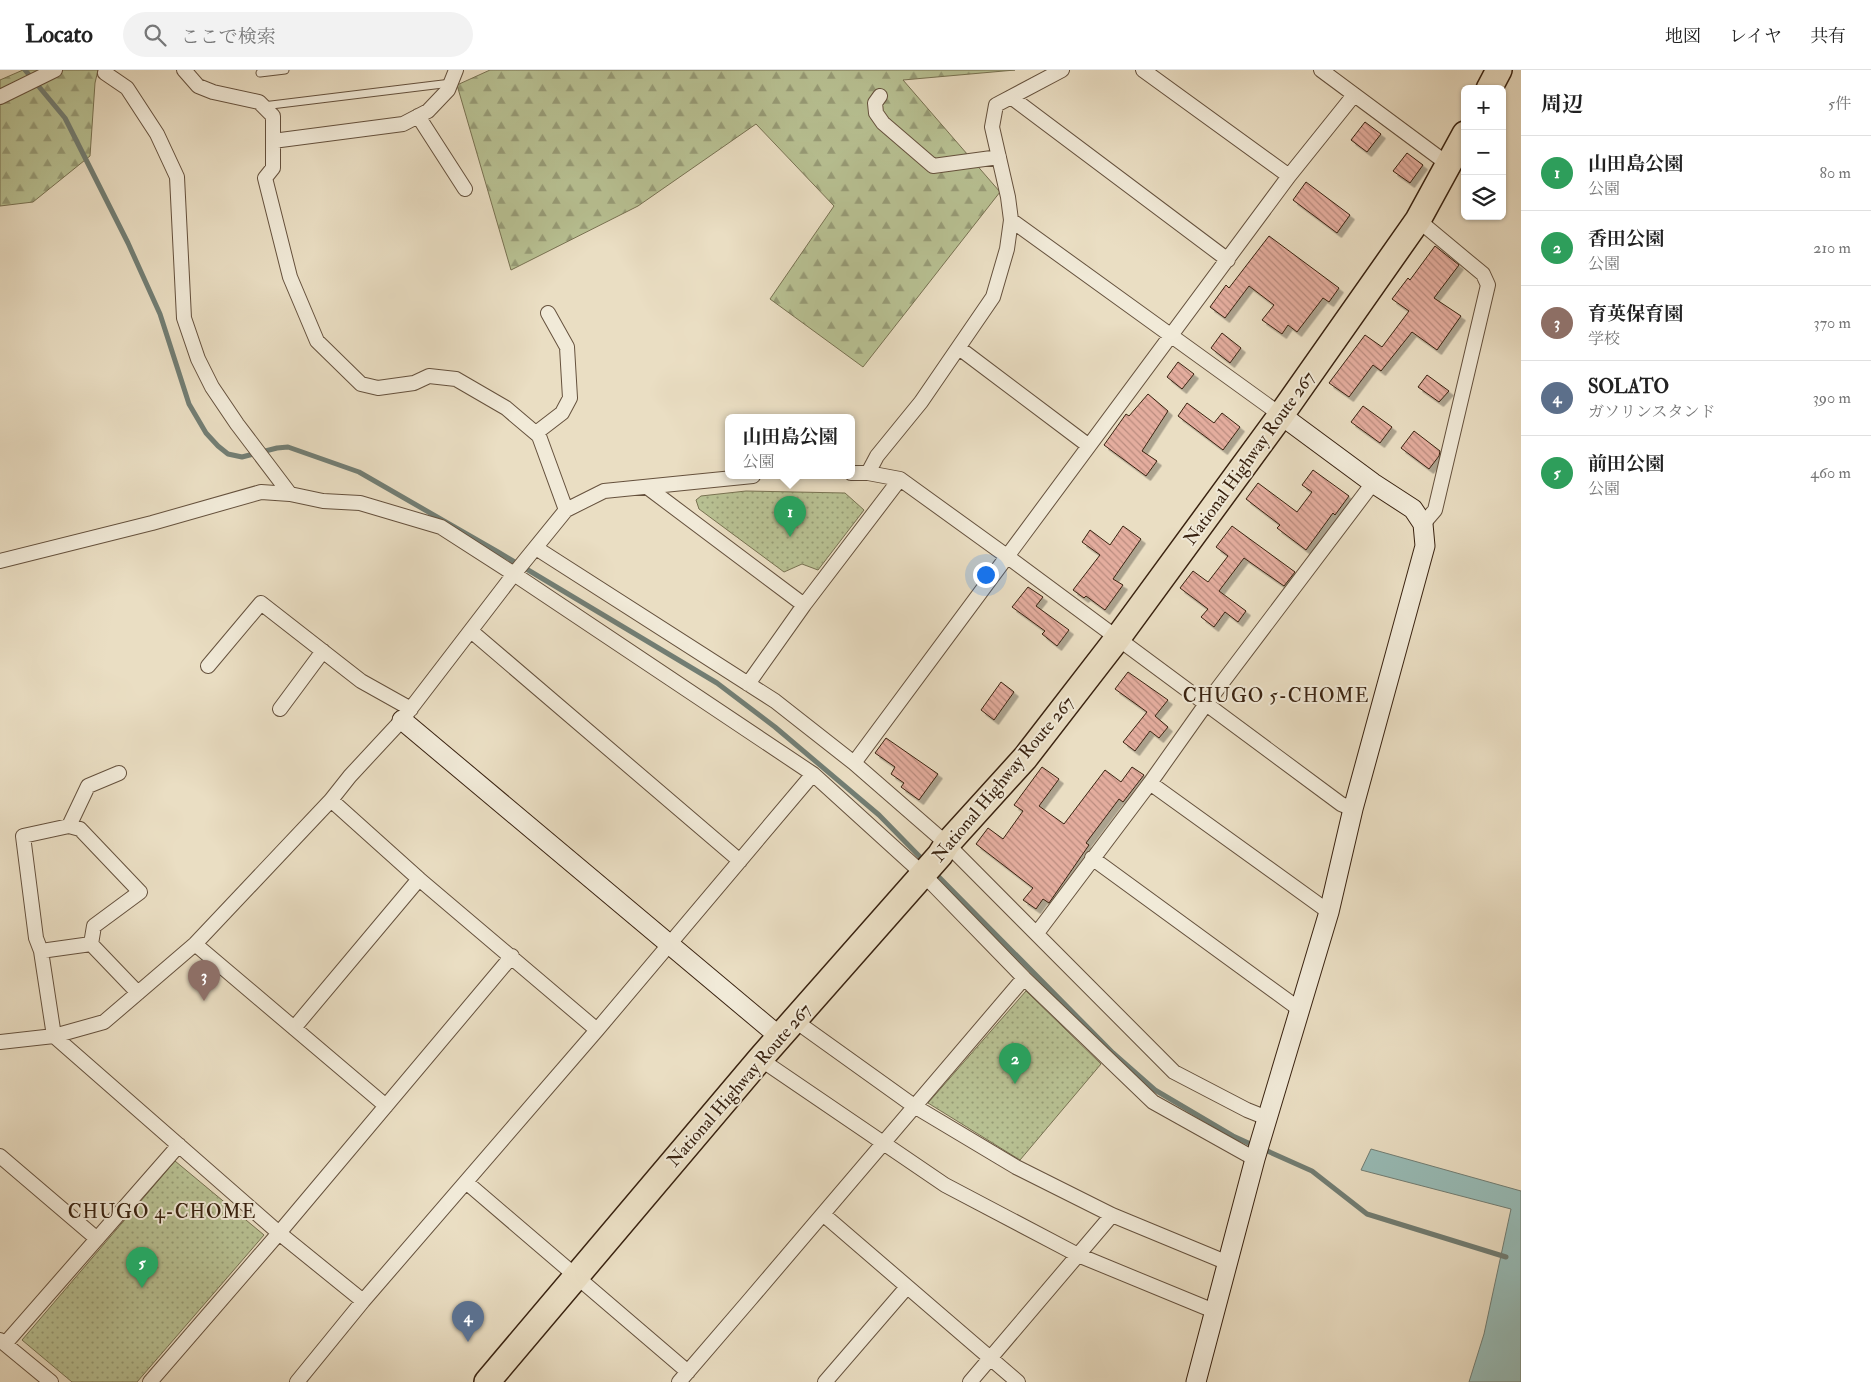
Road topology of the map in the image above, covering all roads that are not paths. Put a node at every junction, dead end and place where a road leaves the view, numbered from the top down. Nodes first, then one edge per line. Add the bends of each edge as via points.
1 (55, 70) edge
2 (184, 70) edge
3 (285, 70) edge
4 (1062, 70) edge
5 (1143, 70) edge
6 (1321, 70) edge
7 (1499, 70) edge
8 (103, 71) edge
9 (260, 73) dead end
10 (454, 76) edge
11 (1491, 85) edge
12 (1354, 95) junction
13 (880, 96) dead end
14 (0, 97) edge
15 (1011, 97) junction
16 (263, 106) junction
17 (418, 116) junction
18 (273, 141) junction
19 (1461, 141) edge
20 (999, 157) junction
21 (1448, 165) junction
22 (1289, 176) junction
23 (466, 189) dead end
24 (1011, 220) junction
25 (1418, 220) junction
26 (1228, 260) junction
27 (548, 313) dead end
28 (1171, 336) junction
29 (959, 348) junction
30 (1281, 415) junction
31 (536, 433) junction
32 (1090, 446) junction
33 (868, 473) junction
34 (855, 474) edge
35 (725, 479) edge
36 (900, 480) junction
37 (1372, 484) junction
38 (647, 487) junction
39 (290, 494) junction
40 (566, 510) junction
41 (1423, 524) junction
42 (532, 553) junction
43 (1008, 556) junction
44 (0, 561) edge
45 (514, 573) junction
46 (804, 605) junction
47 (471, 631) junction
48 (1117, 639) junction
49 (323, 651) junction
50 (208, 666) dead end
51 (748, 684) junction
52 (1206, 704) junction
53 (280, 709) dead end
54 (406, 714) junction
55 (854, 763) junction
56 (119, 773) dead end
57 (813, 774) junction
58 (1150, 784) junction
59 (331, 800) junction
60 (1353, 810) junction
61 (69, 826) junction
62 (1092, 858) junction
63 (934, 860) junction
64 (740, 861) junction
65 (419, 879) junction
66 (1329, 912) junction
67 (1037, 933) junction
68 (91, 944) junction
69 (195, 944) junction
70 (668, 945) junction
71 (41, 951) junction
72 (512, 956) junction
73 (1024, 978) junction
74 (138, 993) junction
75 (1299, 1009) junction
76 (294, 1028) junction
77 (787, 1029) junction
78 (597, 1030) junction
79 (54, 1036) junction
80 (0, 1042) edge
81 (760, 1059) junction
82 (386, 1106) junction
83 (914, 1106) junction
84 (1267, 1118) junction
85 (178, 1144) junction
86 (883, 1144) junction
87 (0, 1156) edge
88 (1255, 1159) junction
89 (466, 1182) junction
90 (824, 1215) junction
91 (1112, 1215) junction
92 (279, 1233) junction
93 (96, 1238) junction
94 (1078, 1255) junction
95 (1228, 1263) junction
96 (576, 1277) junction
97 (907, 1287) junction
98 (363, 1301) junction
99 (1214, 1311) junction
100 (2, 1342) edge
101 (990, 1358) junction
102 (683, 1377) edge
103 (51, 1382) edge
104 (150, 1382) edge
105 (297, 1382) edge
106 (487, 1382) edge
107 (825, 1382) edge
108 (970, 1382) edge
109 (1018, 1382) edge
110 (1196, 1382) edge

1 - 14 street
2 - 16 street via 198,86 259,102
3 - 9 lane
4 - 15 street
5 - 22 street
6 - 12 street
7 - 11 highway
8 - 39 street via 127,88 156,134 176,177 184,318 198,359 237,424
10 - 16 lane
10 - 17 street via 448,90 428,112
12 - 21 street
12 - 22 street
13 - 20 street via 875,103 876,113 883,123 933,166
15 - 20 street via 996,105 992,127
15 - 26 street
16 - 18 street via 273,116
17 - 18 street via 403,124
17 - 23 street
18 - 31 street via 273,168 264,178 290,277 317,340 361,384 378,388 414,383 429,376 456,378 506,408
19 - 21 highway, National Highway Route 267
20 - 24 street
21 - 25 highway, National Highway Route 267
22 - 26 street
24 - 28 street
24 - 29 street via 1007,249 993,297
25 - 30 highway, National Highway Route 267
25 - 41 street via 1483,274 1488,285 1435,510
26 - 28 street
27 - 31 street via 567,347 570,398 562,413
28 - 30 street
28 - 32 street
29 - 32 street
29 - 33 street via 877,456
30 - 37 street
30 - 48 highway, National Highway Route 267
31 - 40 street
32 - 43 street
33 - 34 street
33 - 36 street
35 - 38 street
36 - 43 street
36 - 46 street
37 - 41 street via 1413,509
37 - 52 street
38 - 40 street via 604,491
38 - 46 street
39 - 44 street via 261,492
39 - 45 street via 323,501 360,503 440,527
40 - 42 street
41 - 60 street via 1425,546
42 - 45 street
42 - 51 street
43 - 48 street
43 - 55 street
45 - 47 street
45 - 57 street
46 - 51 street
47 - 54 street
47 - 64 street
48 - 52 street
48 - 63 highway, National Highway Route 267 via 1025,758
49 - 50 street via 261,603
49 - 53 street
49 - 54 street
51 - 55 street via 775,700
52 - 58 street
52 - 60 street
54 - 59 street
54 - 70 street
55 - 63 street
56 - 61 street via 88,786
57 - 63 street
57 - 64 street
58 - 62 street
58 - 66 street
59 - 65 street
59 - 69 street
60 - 66 street
61 - 68 street via 80,829 140,892 94,926
61 - 71 street via 23,836 36,938
62 - 67 street
62 - 75 street
63 - 67 street
63 - 73 street
63 - 77 highway, National Highway Route 267
64 - 70 street
65 - 72 street
65 - 76 street
66 - 75 street
67 - 84 street via 1174,1072
68 - 71 street
68 - 74 street
69 - 74 street
69 - 76 street
70 - 77 street
70 - 78 street
71 - 79 street
72 - 78 street
72 - 82 street
73 - 83 street
73 - 88 street via 1153,1102
74 - 79 street via 104,1022
75 - 84 street
76 - 82 street
77 - 81 highway, National Highway Route 267
77 - 83 street
78 - 89 street
79 - 80 street
79 - 85 street
81 - 86 street
81 - 96 highway, National Highway Route 267
82 - 92 street
83 - 86 street
83 - 91 street via 1016,1167
84 - 88 street
85 - 92 street
85 - 93 street
86 - 90 street
86 - 94 street via 944,1185
87 - 93 street
88 - 95 street
89 - 96 street
89 - 98 street
90 - 97 street
90 - 102 street
91 - 94 street
91 - 95 street
92 - 98 street
92 - 104 street
93 - 100 street
94 - 99 street
94 - 101 street
95 - 99 street
96 - 102 street
96 - 106 highway, National Highway Route 267
97 - 101 street
97 - 107 street
98 - 105 street
99 - 110 street
100 - 103 street
101 - 108 street
101 - 109 street

